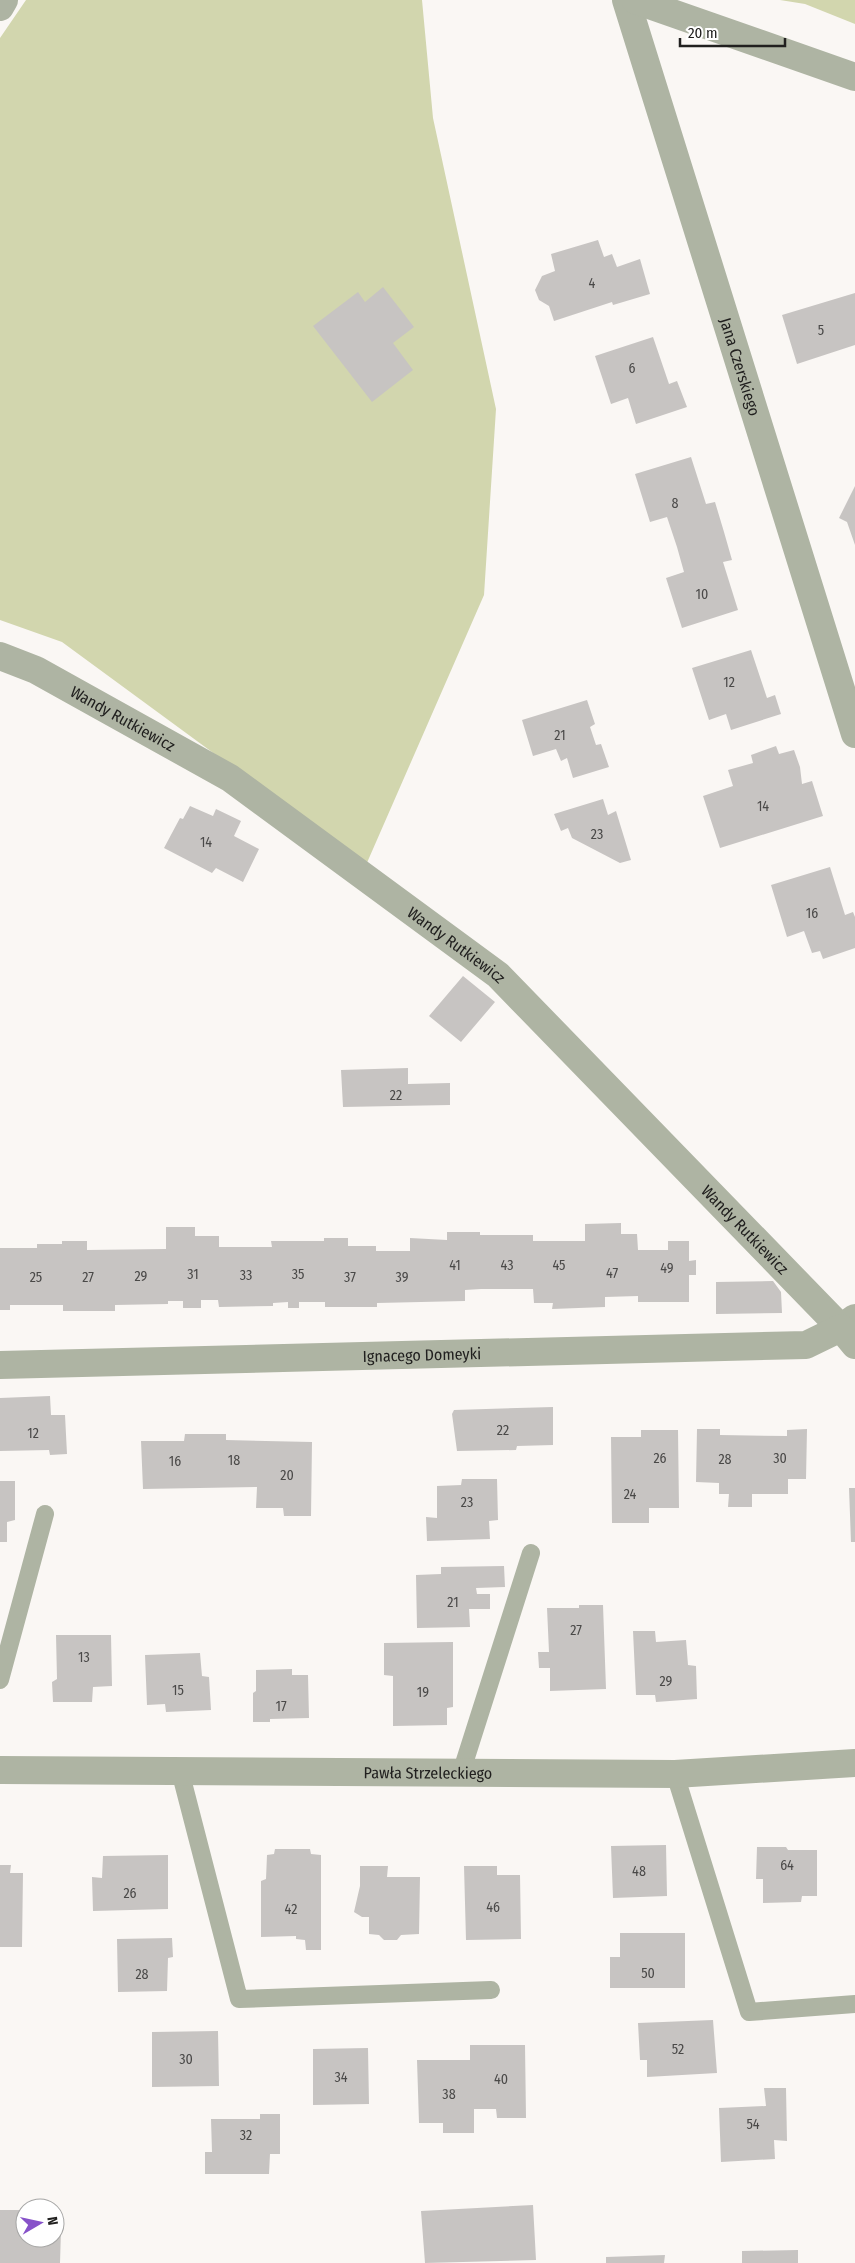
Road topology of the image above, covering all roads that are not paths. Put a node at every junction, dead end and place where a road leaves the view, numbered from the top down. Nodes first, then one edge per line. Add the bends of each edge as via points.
1 (4, 0) edge
2 (626, 0) edge
3 (634, 0) edge
4 (0, 7) edge
5 (855, 77) edge
6 (0, 656) edge
7 (855, 734) edge
8 (850, 1331) edge
9 (0, 1365) edge
10 (45, 1514) dead end
11 (531, 1553) dead end
12 (0, 1680) edge
13 (855, 1763) edge
14 (0, 1770) edge
15 (180, 1772) junction
16 (461, 1773) junction
17 (675, 1774) junction
18 (491, 1990) dead end
19 (855, 2004) edge

1 - 4 street
2 - 7 street, Jana Czerskiego
3 - 5 street
6 - 8 street, Wandy Rutkiewicz via 36,670 230,778 498,974
8 - 9 street, Ignacego Domeyki via 806,1345
10 - 12 lane
11 - 16 lane
13 - 17 street, Pawła Strzeleckiego
14 - 15 street, Pawła Strzeleckiego
15 - 16 street, Pawła Strzeleckiego
15 - 18 lane via 239,1999
16 - 17 street, Pawła Strzeleckiego
17 - 19 lane via 749,2012

